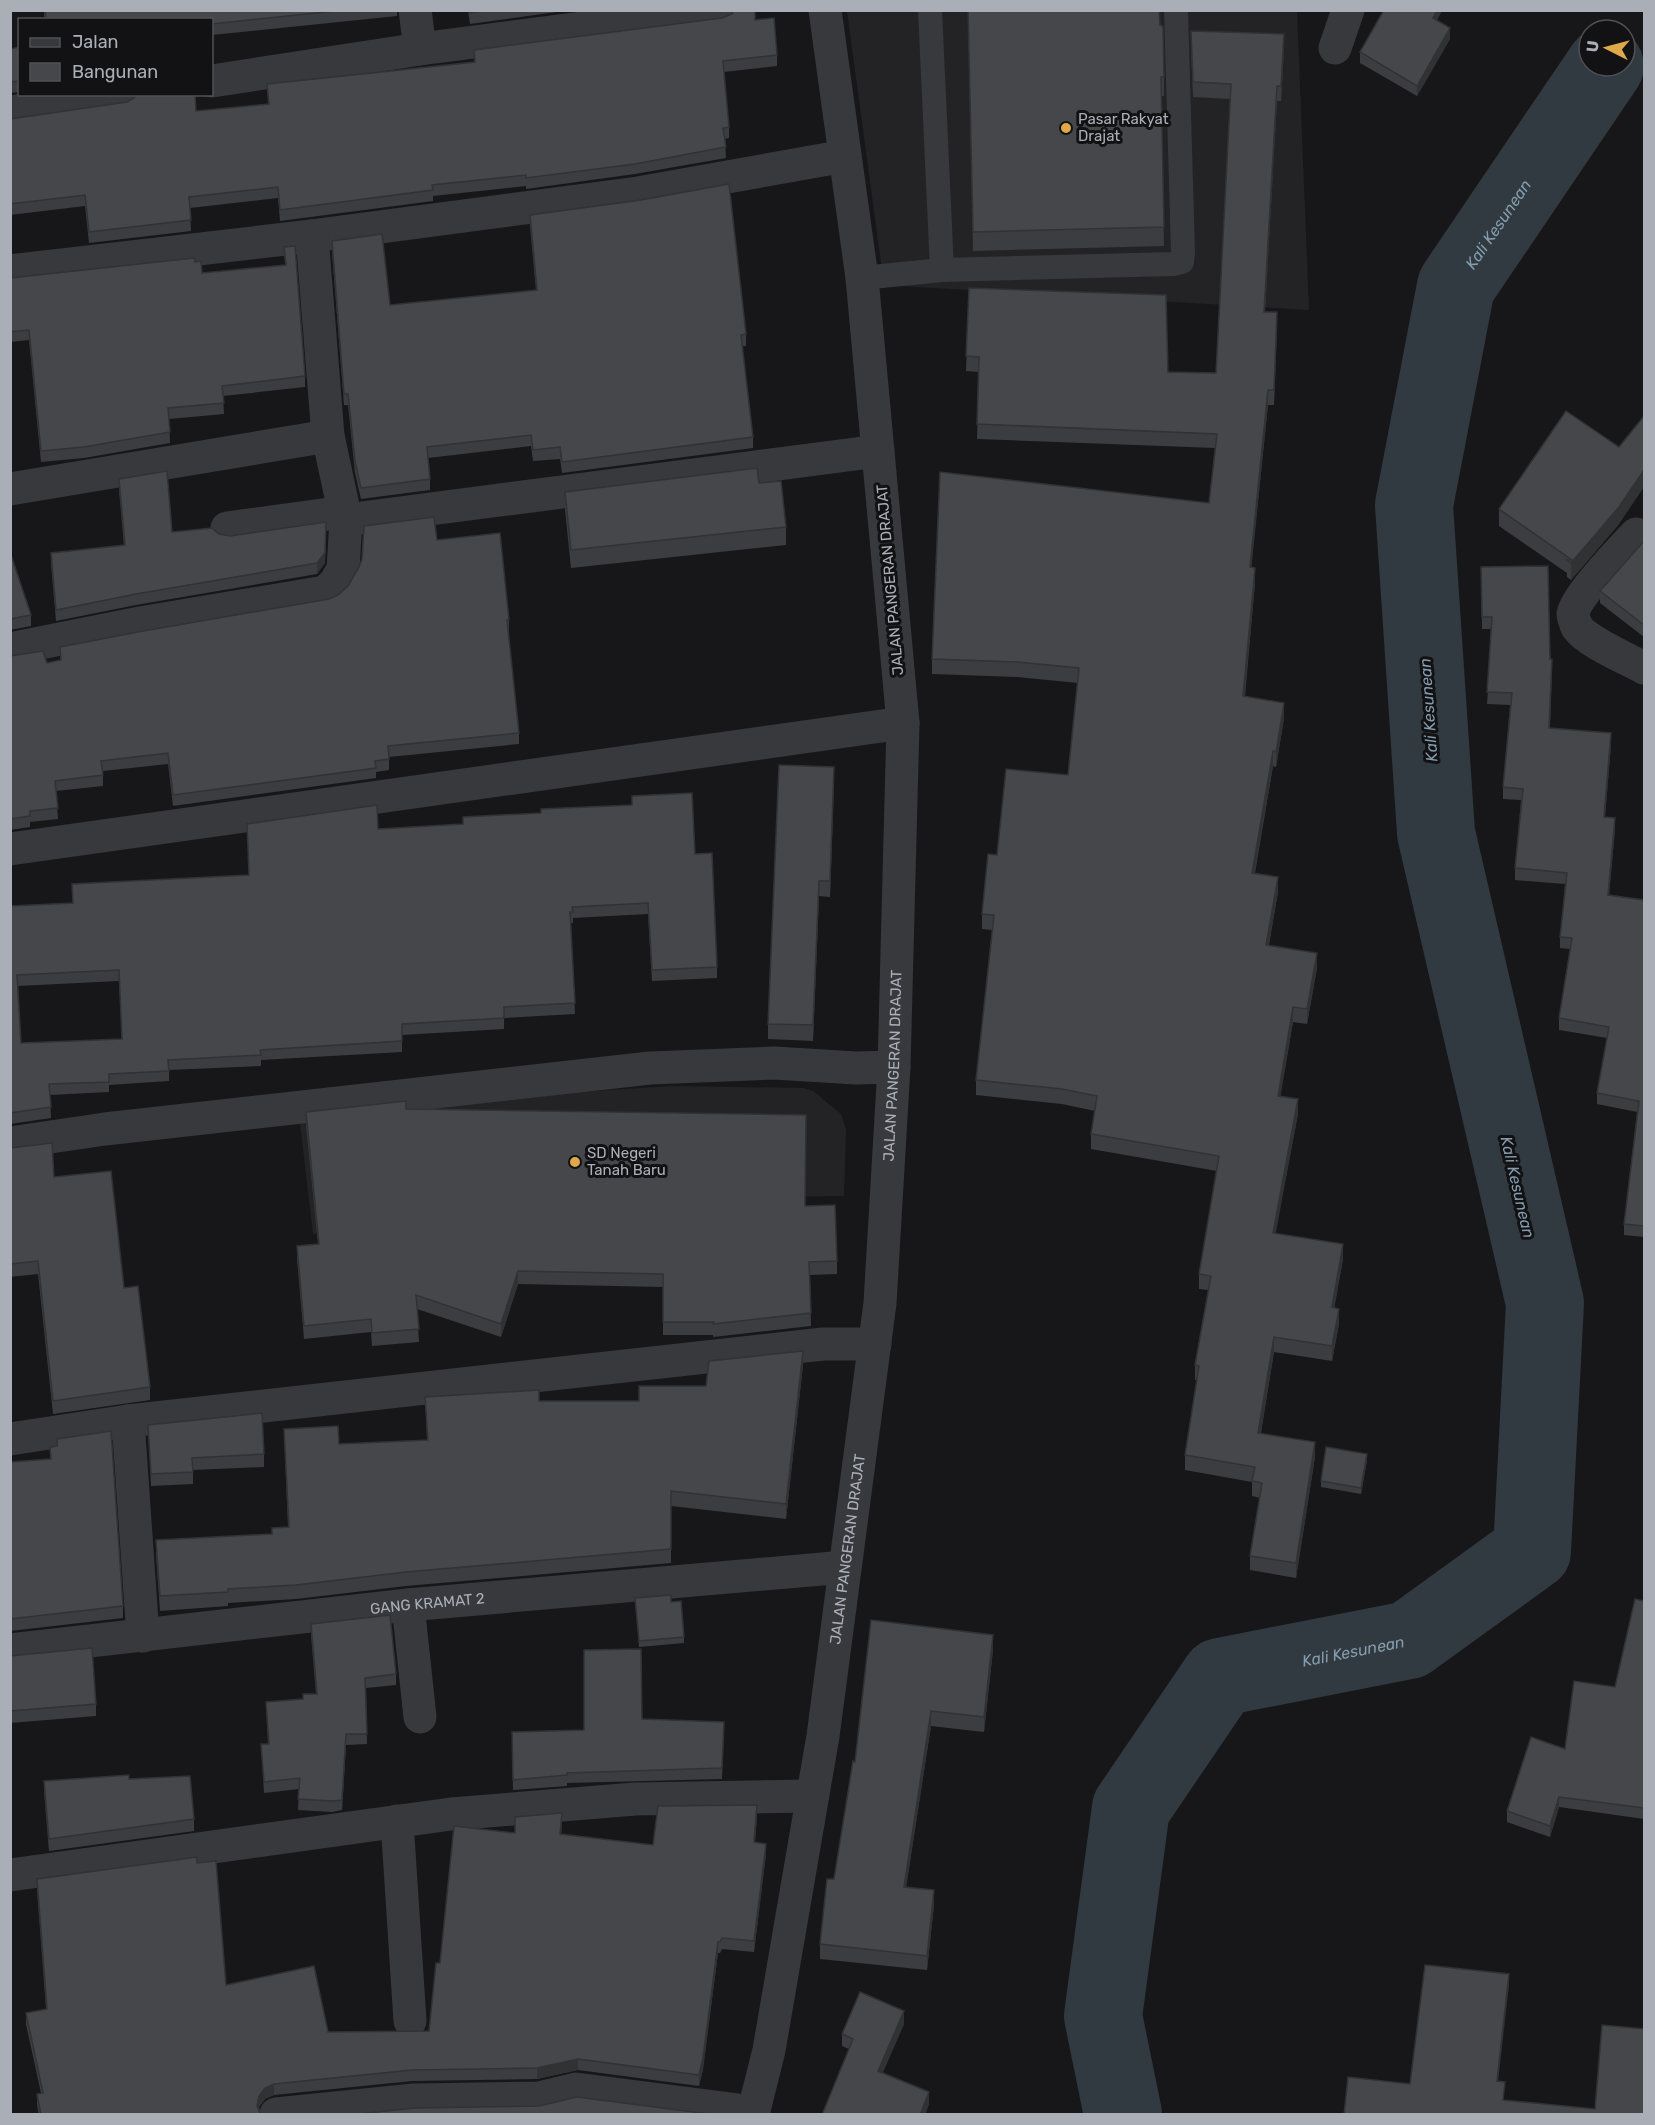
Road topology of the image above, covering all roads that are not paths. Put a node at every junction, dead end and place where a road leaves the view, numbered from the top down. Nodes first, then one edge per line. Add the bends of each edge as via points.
1 (415, 10) edge
2 (720, 10) edge
3 (825, 10) edge
4 (930, 10) edge
5 (1176, 10) edge
6 (1348, 10) edge
7 (1335, 48) dead end
8 (420, 49) junction
9 (213, 81) edge
10 (110, 96) edge
11 (10, 112) edge
12 (845, 156) junction
13 (312, 236) junction
14 (942, 270) junction
15 (10, 271) edge
16 (862, 278) junction
17 (328, 436) junction
18 (878, 451) junction
19 (10, 489) edge
20 (345, 516) junction
21 (227, 528) dead end
22 (1636, 534) dead end
23 (10, 649) edge
24 (1644, 668) edge
25 (903, 723) junction
26 (10, 849) edge
27 (894, 1067) junction
28 (10, 1143) edge
29 (875, 1344) junction
30 (128, 1421) junction
31 (10, 1439) edge
32 (845, 1567) junction
33 (408, 1605) junction
34 (143, 1636) junction
35 (10, 1650) edge
36 (420, 1717) dead end
37 (812, 1796) junction
38 (396, 1821) junction
39 (10, 1875) edge
40 (410, 2021) dead end
41 (754, 2114) edge
42 (276, 2115) edge

1 - 8 street
2 - 8 street
3 - 12 street, JALAN PANGERAN DRAJAT
4 - 14 lane
5 - 14 lane via 1182,262
6 - 7 street
8 - 9 street
10 - 11 street
12 - 13 street via 638,193
12 - 16 street, JALAN PANGERAN DRAJAT
13 - 15 street
13 - 17 street
14 - 16 lane
16 - 18 street, JALAN PANGERAN DRAJAT
17 - 19 street
17 - 20 street
18 - 20 street
18 - 25 street, JALAN PANGERAN DRAJAT
20 - 21 street
20 - 23 street via 343,569 325,592
22 - 24 street via 1578,602 1574,614 1576,627
25 - 26 street
25 - 27 street, JALAN PANGERAN DRAJAT
27 - 28 street via 774,1063 650,1068
27 - 29 street, JALAN PANGERAN DRAJAT
29 - 30 street via 823,1344
29 - 32 street, JALAN PANGERAN DRAJAT
30 - 31 street
30 - 34 street
32 - 33 street, GANG KRAMAT 2
32 - 37 street, JALAN PANGERAN DRAJAT
33 - 34 street, GANG KRAMAT 2
33 - 36 street
34 - 35 street, GANG KRAMAT 2
37 - 38 street via 635,1799
37 - 41 street, JALAN PANGERAN DRAJAT via 769,2050
38 - 39 street
38 - 40 street
41 - 42 street via 576,2089 538,2098 414,2100

